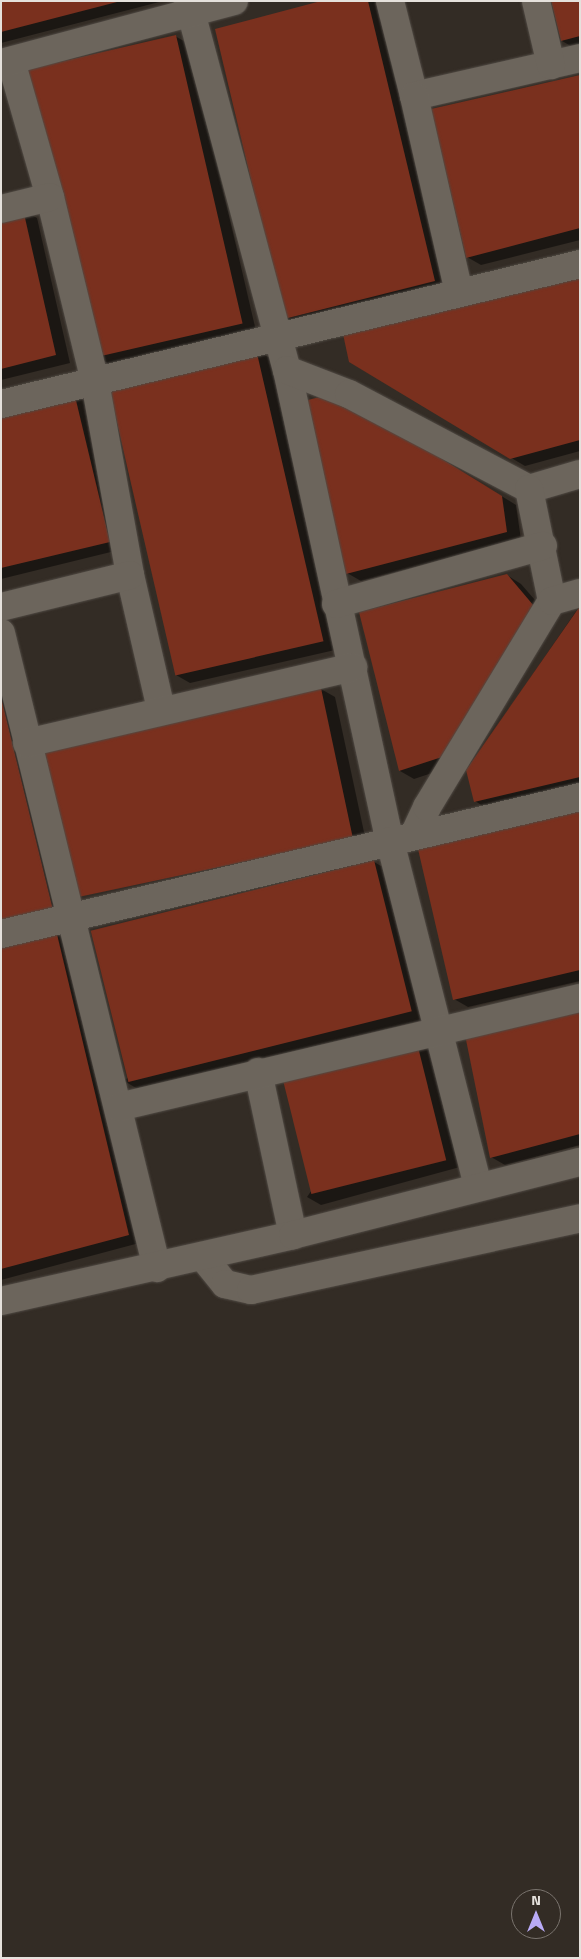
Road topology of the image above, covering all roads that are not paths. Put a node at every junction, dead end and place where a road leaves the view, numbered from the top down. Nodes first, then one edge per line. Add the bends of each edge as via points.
1 (234, 1) edge
2 (390, 1) edge
3 (536, 1) edge
4 (190, 7) edge
5 (580, 58) edge
6 (6, 62) edge
7 (551, 65) junction
8 (414, 96) junction
9 (50, 197) junction
10 (1, 209) edge
11 (580, 264) edge
12 (459, 292) junction
13 (278, 336) junction
14 (287, 370) junction
15 (95, 382) junction
16 (1, 404) edge
17 (580, 474) edge
18 (529, 489) junction
19 (543, 546) junction
20 (130, 575) junction
21 (580, 593) edge
22 (552, 601) junction
23 (336, 604) junction
24 (1, 607) edge
25 (1, 633) edge
26 (353, 667) junction
27 (161, 710) junction
28 (27, 743) junction
29 (580, 797) edge
30 (402, 838) junction
31 (68, 917) junction
32 (1, 934) edge
33 (580, 998) edge
34 (438, 1032) junction
35 (258, 1072) junction
36 (119, 1107) junction
37 (580, 1162) edge
38 (478, 1186) junction
39 (580, 1218) edge
40 (293, 1235) junction
41 (203, 1257) junction
42 (157, 1268) junction
43 (1, 1302) edge

1 - 4 street
2 - 8 street
3 - 7 street
4 - 6 street
4 - 13 street
5 - 7 street
6 - 9 street
7 - 8 street
8 - 12 street
9 - 10 street
9 - 15 street
11 - 12 street
12 - 13 street
13 - 14 street
13 - 15 street
14 - 18 street via 343,391
14 - 23 street
15 - 16 street
15 - 20 street
17 - 18 street
18 - 19 street
19 - 22 street
19 - 23 street
20 - 24 street
20 - 27 street
21 - 22 street
22 - 30 street via 428,807
23 - 26 street
25 - 28 street
26 - 27 street
26 - 30 street
27 - 28 street
28 - 31 street
29 - 30 street
30 - 31 street
30 - 34 street
31 - 32 street
31 - 36 street
33 - 34 street
34 - 35 street
34 - 38 street
35 - 36 street
35 - 40 street
36 - 42 street
37 - 38 street
38 - 40 street
39 - 41 street via 251,1290 225,1284
40 - 41 street
41 - 42 street
42 - 43 street

